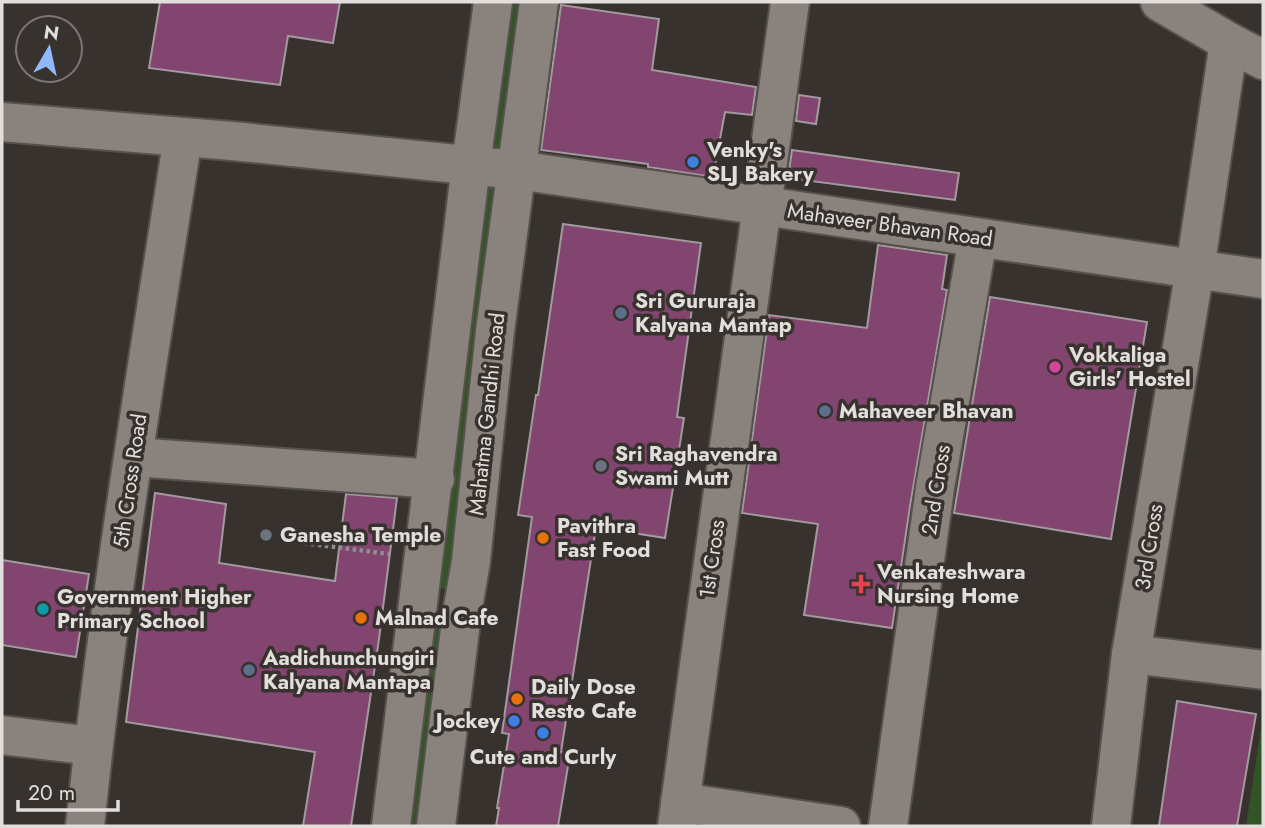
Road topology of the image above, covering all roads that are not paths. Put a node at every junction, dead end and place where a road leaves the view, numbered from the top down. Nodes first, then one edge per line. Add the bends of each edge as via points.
1 (494, 2) edge
2 (539, 2) edge
3 (790, 2) edge
4 (1160, 2) edge
5 (1229, 43) junction
6 (1263, 60) edge
7 (2, 122) edge
8 (183, 137) junction
9 (471, 165) junction
10 (517, 170) junction
11 (761, 206) junction
12 (978, 238) junction
13 (1195, 269) junction
14 (1263, 279) edge
15 (134, 457) junction
16 (435, 479) junction
17 (418, 604) junction
18 (463, 613) junction
19 (1131, 654) junction
20 (1263, 670) edge
21 (2, 735) edge
22 (93, 746) junction
23 (678, 814) edge
24 (85, 826) edge
25 (391, 826) edge
26 (436, 826) edge
27 (841, 826) edge
28 (888, 826) edge
29 (1111, 826) edge

1 - 9 street, Mahatma Gandhi Road
2 - 10 street, Mahatma Gandhi Road
3 - 11 street, 1st Cross
4 - 5 street
5 - 6 street
5 - 13 street, 3rd Cross
7 - 8 street, Mahaveer Bhavan Road
8 - 9 street, Mahaveer Bhavan Road
8 - 15 street, 5th Cross Road
9 - 10 street, Mahaveer Bhavan Road
9 - 16 street, Mahatma Gandhi Road
10 - 11 street, Mahaveer Bhavan Road
10 - 18 street, Mahatma Gandhi Road
11 - 12 street, Mahaveer Bhavan Road
11 - 23 street, 1st Cross
12 - 13 street, Mahaveer Bhavan Road
12 - 28 street, 2nd Cross via 935,488
13 - 14 street, Mahaveer Bhavan Road
13 - 19 street, 3rd Cross
15 - 16 street
15 - 22 street, 5th Cross Road
16 - 17 street, Mahatma Gandhi Road
17 - 18 street
17 - 25 street, Mahatma Gandhi Road
18 - 26 street, Mahatma Gandhi Road
19 - 20 street
19 - 29 street, 3rd Cross
21 - 22 street
22 - 24 street, 5th Cross Road
23 - 27 street

